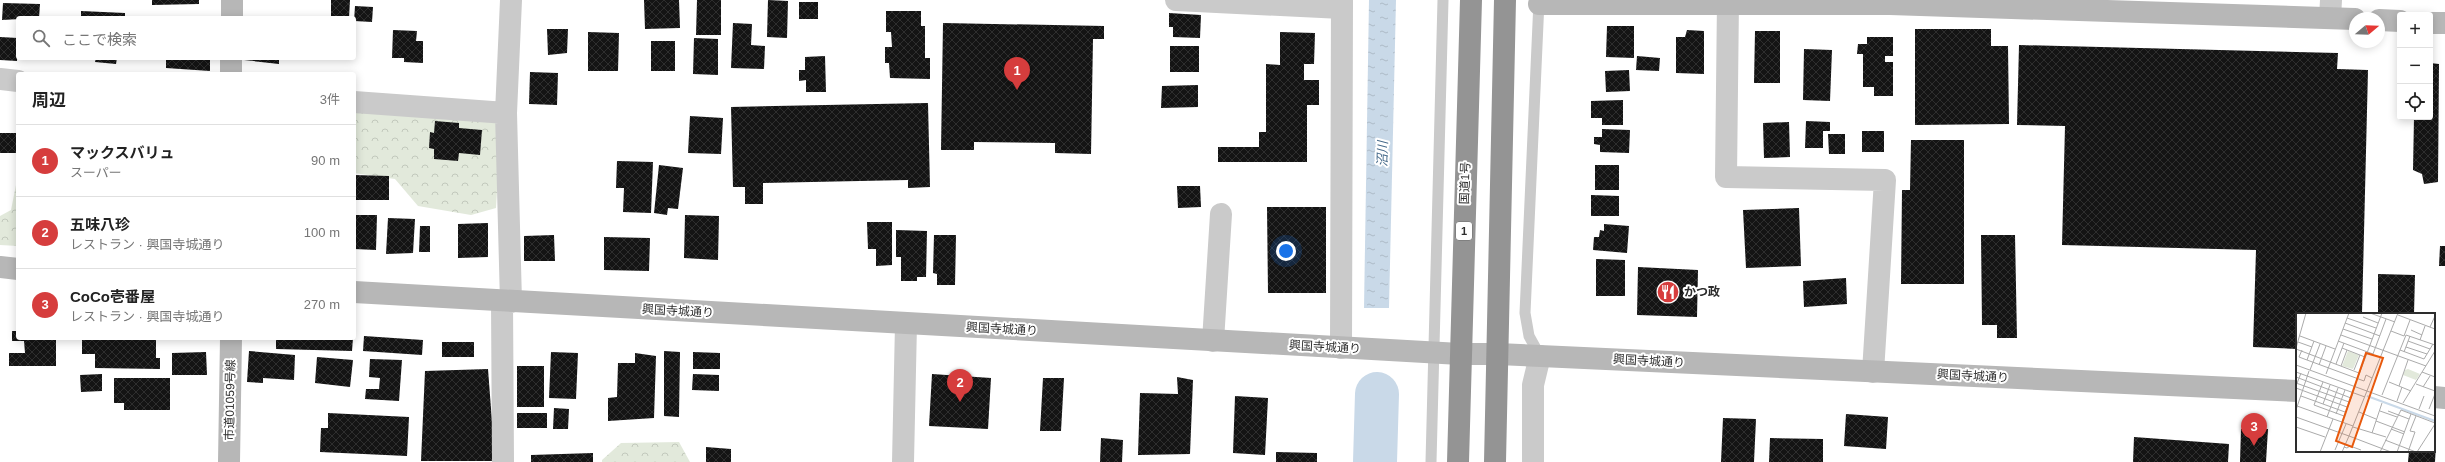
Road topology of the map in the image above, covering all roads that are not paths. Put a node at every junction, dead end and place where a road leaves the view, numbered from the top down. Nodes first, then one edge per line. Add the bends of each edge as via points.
1 (232, 0) edge
2 (511, 0) edge
3 (1176, 0) edge
4 (1443, 0) edge
5 (1471, 0) edge
6 (1504, 0) edge
7 (1199, 1) edge
8 (1539, 2) edge
9 (1728, 2) edge
10 (1890, 2) edge
11 (1342, 4) edge
12 (2331, 9) edge
13 (232, 16) edge
14 (2349, 16) edge
15 (2385, 20) edge
16 (2397, 21) edge
17 (2433, 23) edge
18 (2445, 23) edge
19 (231, 60) edge
20 (231, 72) edge
21 (0, 80) edge
22 (16, 80) edge
23 (356, 102) edge
24 (506, 113) junction
25 (1221, 214) dead end
26 (0, 267) edge
27 (16, 269) edge
28 (356, 292) edge
29 (506, 302) junction
30 (906, 324) junction
31 (231, 340) edge
32 (1213, 341) junction
33 (1341, 348) junction
34 (1434, 353) junction
35 (1460, 354) junction
36 (1498, 354) junction
37 (1540, 356) junction
38 (1873, 372) junction
39 (2296, 391) edge
40 (2435, 397) edge
41 (2445, 398) edge
42 (229, 462) edge
43 (503, 462) edge
44 (903, 462) edge
45 (1431, 462) edge
46 (1458, 462) edge
47 (1495, 462) edge
48 (1533, 462) edge

1 - 13 main road
2 - 24 street
3 - 7 street
4 - 34 lane
5 - 35 highway, 国道1号 / 1
6 - 36 highway
7 - 11 street
8 - 9 main road
8 - 37 lane via 1525,313 1529,336
9 - 10 main road
9 - 38 street via 1726,177 1885,180
10 - 12 main road
11 - 33 street
12 - 14 main road
15 - 16 main road
17 - 18 main road
19 - 20 main road
21 - 22 street
23 - 24 street
24 - 29 street
25 - 32 street
26 - 27 main road
28 - 29 main road, 興国寺城通り
29 - 30 main road, 興国寺城通り
29 - 43 street
30 - 32 main road, 興国寺城通り
30 - 44 street
31 - 42 main road, 市道01059号線
32 - 33 main road, 興国寺城通り
33 - 34 main road, 興国寺城通り
34 - 35 main road, 興国寺城通り
34 - 45 lane
35 - 36 main road, 興国寺城通り
35 - 46 highway, 国道1号 / 1
36 - 37 main road, 興国寺城通り
36 - 47 highway
37 - 38 main road, 興国寺城通り
37 - 48 street via 1533,385
38 - 39 main road, 興国寺城通り
40 - 41 main road

